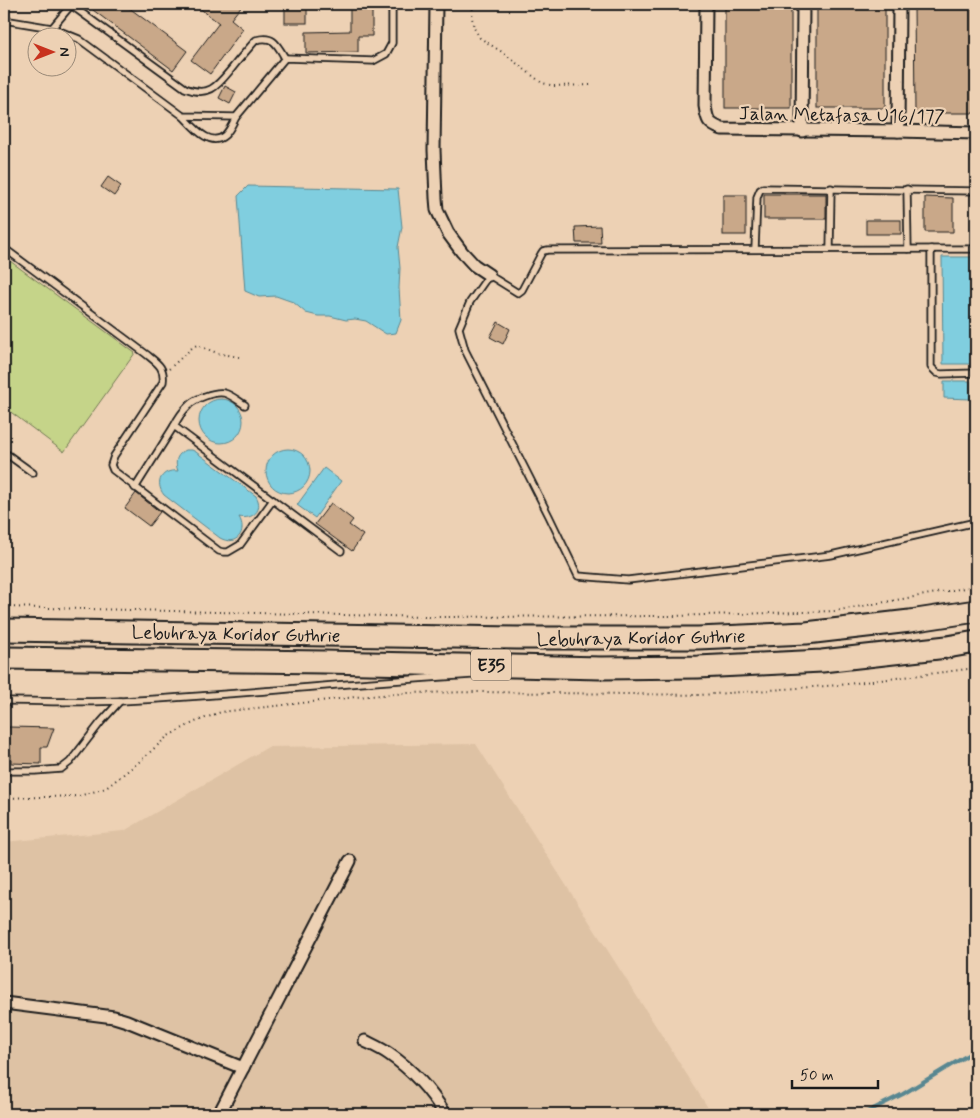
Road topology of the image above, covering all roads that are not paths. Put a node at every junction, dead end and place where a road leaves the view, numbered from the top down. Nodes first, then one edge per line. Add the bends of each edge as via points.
1 (71, 4) edge
2 (392, 4) edge
3 (436, 4) edge
4 (706, 4) edge
5 (803, 4) edge
6 (899, 4) edge
7 (4, 20) edge
8 (52, 28) joint
9 (78, 39) edge
10 (285, 58) junction
11 (183, 116) junction
12 (236, 117) junction
13 (802, 131) junction
14 (898, 131) junction
15 (976, 133) edge
16 (830, 188) junction
17 (907, 190) junction
18 (976, 191) edge
19 (4, 248) edge
20 (830, 249) junction
21 (908, 249) junction
22 (931, 249) junction
23 (976, 249) edge
24 (755, 250) junction
25 (489, 275) junction
26 (976, 373) edge
27 (245, 405) dead end
28 (174, 426) junction
29 (4, 452) edge
30 (33, 473) dead end
31 (135, 488) junction
32 (274, 500) junction
33 (976, 522) edge
34 (341, 550) dead end
35 (976, 611) edge
36 (4, 630) edge
37 (976, 642) edge
38 (4, 658) edge
39 (601, 668) junction
40 (512, 673) dead end
41 (482, 675) dead end
42 (4, 701) edge
43 (120, 701) junction
44 (4, 770) edge
45 (350, 861) dead end
46 (4, 1003) edge
47 (365, 1041) dead end
48 (243, 1068) junction
49 (219, 1114) edge
50 (445, 1114) edge

1 - 8 lane
1 - 10 lane via 192,91 208,91 217,87 256,40 268,38 276,43
2 - 10 lane via 392,43 386,54 373,61
3 - 25 street via 434,150 437,210 462,252
4 - 13 street, Jalan Metafasa U16/177 via 705,106 709,123 722,130
5 - 13 street
6 - 14 street
7 - 8 lane
9 - 11 lane
10 - 12 lane
11 - 12 lane
11 - 12 lane via 207,138 221,138
13 - 14 street, Jalan Metafasa U16/177
14 - 15 street, Jalan Metafasa U16/177
16 - 17 lane
16 - 20 lane
16 - 24 lane via 767,187 760,190
17 - 18 lane
17 - 21 lane
19 - 31 lane via 161,367 163,382 112,462 113,470
20 - 21 lane
20 - 24 lane
21 - 22 lane
22 - 23 lane
22 - 26 lane via 931,367 941,374
24 - 25 lane via 548,250 543,251 518,293
25 - 33 lane via 470,302 459,328 465,350 578,576 628,580 831,555
27 - 28 lane via 223,393 211,394 189,404
28 - 31 lane
28 - 32 lane
29 - 30 lane
31 - 32 lane via 223,552 240,545
32 - 34 lane
35 - 36 highway, Lebuhraya Koridor Guthrie / E35 via 806,633 698,638
37 - 39 highway, Lebuhraya Koridor Guthrie / E35 via 822,661
38 - 39 highway, Lebuhraya Koridor Guthrie / E35
39 - 40 lane
41 - 43 lane
42 - 43 lane
43 - 44 lane via 61,769 35,772
45 - 48 street
46 - 48 street via 114,1017
47 - 50 street via 389,1054 415,1075
48 - 49 street

